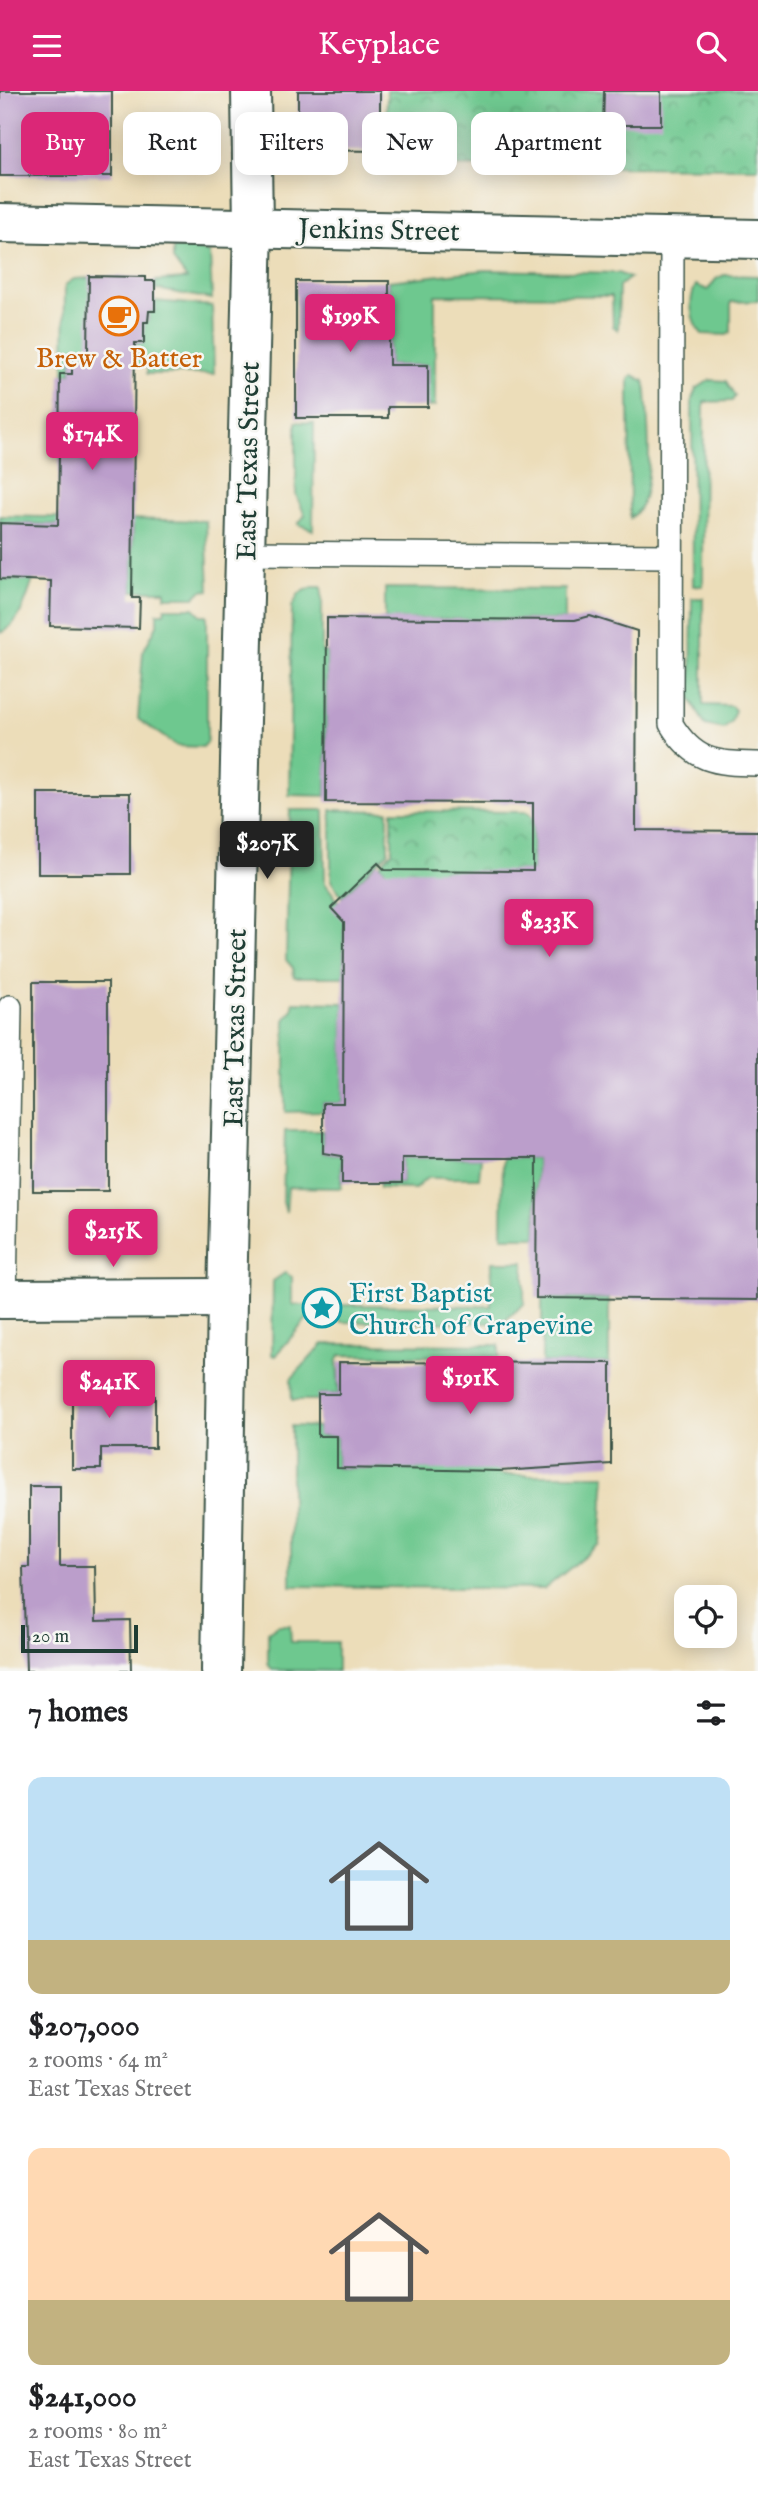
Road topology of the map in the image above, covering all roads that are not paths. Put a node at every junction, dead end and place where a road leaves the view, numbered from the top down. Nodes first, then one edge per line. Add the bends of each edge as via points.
1 (251, 91) edge
2 (0, 223) edge
3 (253, 226) junction
4 (672, 236) junction
5 (758, 239) edge
6 (245, 553) junction
7 (671, 556) junction
8 (758, 764) edge
9 (10, 1007) dead end
10 (227, 1298) junction
11 (2, 1299) edge
12 (221, 1671) edge

1 - 3 street, East Texas Street
2 - 3 street, Jenkins Street
3 - 4 street, Jenkins Street
3 - 6 street, East Texas Street
4 - 5 street, Jenkins Street
4 - 7 lane
6 - 7 lane
6 - 10 street, East Texas Street
7 - 8 lane via 671,724 684,746 706,760
9 - 11 lane
10 - 11 street
10 - 12 street, East Texas Street

